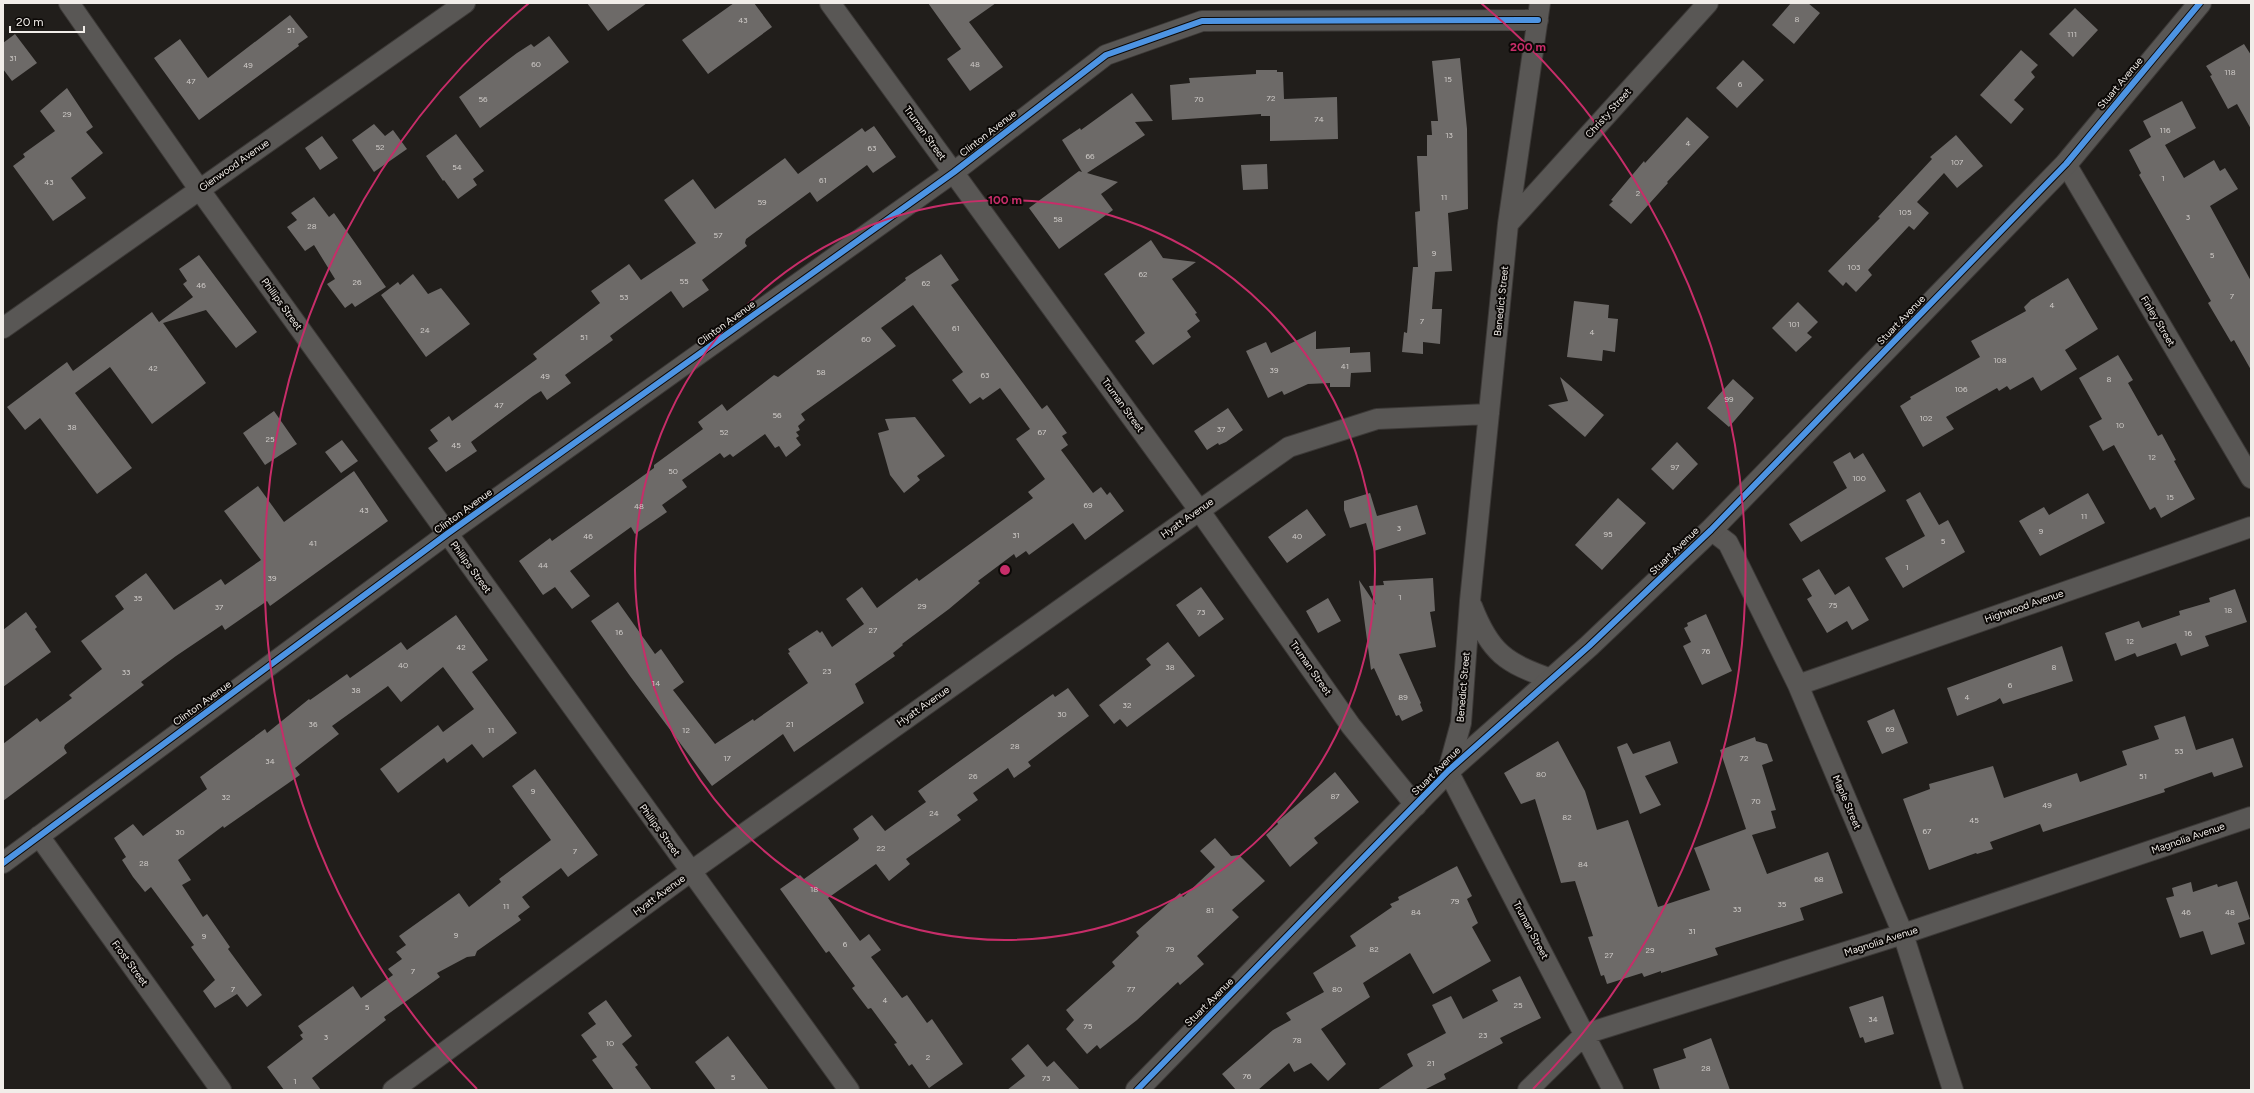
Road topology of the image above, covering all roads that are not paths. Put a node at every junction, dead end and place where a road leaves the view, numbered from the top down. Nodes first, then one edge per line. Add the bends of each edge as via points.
1 (69, 3) edge
2 (466, 3) edge
3 (830, 3) edge
4 (1708, 3) edge
5 (2200, 3) edge
6 (1539, 11) edge
7 (2066, 164) junction
8 (954, 172) junction
9 (199, 189) junction
10 (1508, 224) junction
11 (3, 328) edge
12 (1489, 414) junction
13 (2251, 478) edge
14 (1199, 510) junction
15 (2251, 527) edge
16 (1711, 530) junction
17 (447, 534) junction
18 (1470, 601) junction
19 (1551, 679) junction
20 (1798, 684) junction
21 (1448, 771) junction
22 (1416, 806) junction
23 (2251, 817) edge
24 (39, 836) junction
25 (3, 863) edge
26 (690, 872) junction
27 (1903, 934) junction
28 (1585, 1034) junction
29 (221, 1090) edge
30 (393, 1090) edge
31 (849, 1090) edge
32 (1137, 1090) edge
33 (1528, 1090) edge
34 (1613, 1090) edge
35 (1953, 1090) edge

1 - 9 street, Phillips Street
2 - 9 street, Glenwood Avenue
3 - 8 street, Truman Street
4 - 10 street, Christy Street
5 - 7 street, Stuart Avenue
6 - 8 street, Clinton Avenue via 1202,21 1106,55
6 - 10 street, Benedict Street
7 - 13 street, Finley Street
7 - 16 street, Stuart Avenue
8 - 14 street, Truman Street
8 - 17 street, Clinton Avenue
9 - 11 street, Glenwood Avenue
9 - 17 street, Phillips Street
10 - 12 street, Benedict Street
12 - 14 street, Hyatt Avenue via 1376,420 1289,447
12 - 18 street, Benedict Street
14 - 22 street, Truman Street via 1351,726
14 - 26 street, Hyatt Avenue
15 - 20 street, Highwood Avenue
16 - 19 street, Stuart Avenue
16 - 20 street, Maple Street via 1728,543
17 - 24 street, Clinton Avenue
17 - 26 street, Phillips Street
18 - 19 street, Benedict Street via 1480,627 1496,650 1520,668
18 - 21 street, Benedict Street via 1461,723
19 - 21 street, Stuart Avenue
20 - 27 street, Maple Street
21 - 22 street, Stuart Avenue
21 - 28 street, Truman Street
22 - 32 street, Stuart Avenue
23 - 27 street, Magnolia Avenue
24 - 25 street, Clinton Avenue
24 - 29 street, Frost Street
26 - 30 street, Hyatt Avenue
26 - 31 street, Phillips Street
27 - 28 street, Magnolia Avenue
27 - 35 street, Maple Street
28 - 33 street, Magnolia Avenue
28 - 34 street, Truman Street

